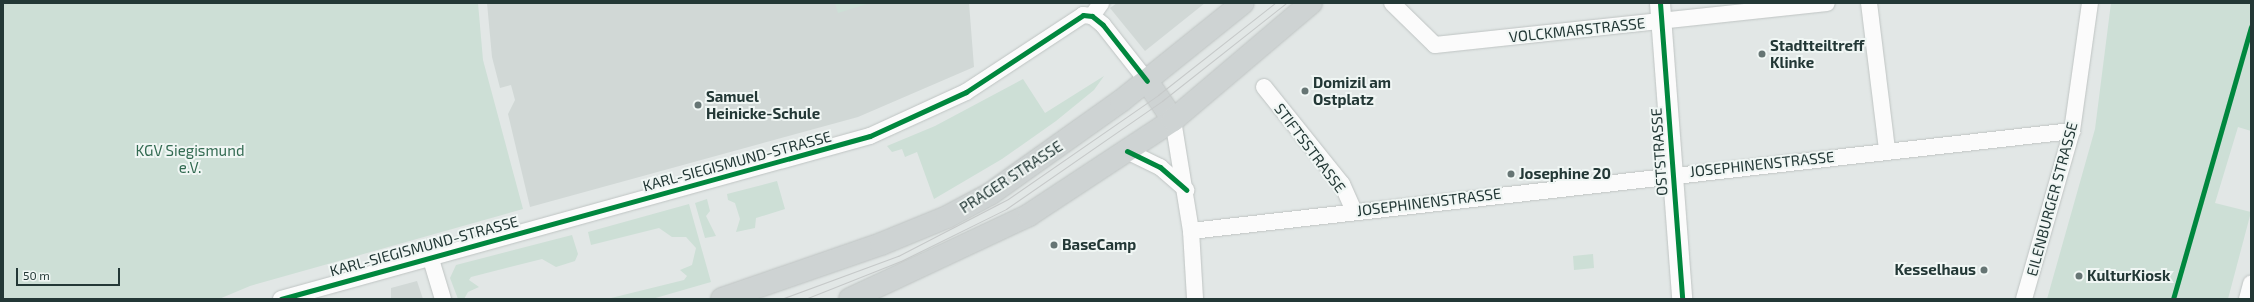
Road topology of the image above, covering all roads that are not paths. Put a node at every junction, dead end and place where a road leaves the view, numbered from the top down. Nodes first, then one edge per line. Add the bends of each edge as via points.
1 (1243, 3) edge
2 (1311, 3) edge
3 (1392, 3) edge
4 (1827, 3) edge
5 (1869, 3) edge
6 (2090, 3) edge
7 (1097, 9) edge
8 (1661, 12) edge
9 (1148, 81) junction
10 (1264, 87) dead end
11 (1173, 120) junction
12 (2072, 131) junction
13 (1887, 150) junction
14 (1127, 151) junction
15 (1672, 174) junction
16 (1186, 190) junction
17 (1354, 211) junction
18 (1191, 231) junction
19 (430, 256) junction
20 (2251, 284) edge
21 (280, 299) edge
22 (443, 299) edge
23 (722, 299) edge
24 (850, 299) edge
25 (1195, 299) edge
26 (1682, 299) edge
27 (2024, 299) edge
28 (2247, 299) edge

1 - 9 main road, PRAGER STRASSE
2 - 11 main road
3 - 8 street, VOLCKMARSTRASSE via 1435,45
4 - 8 street, VOLCKMARSTRASSE
5 - 13 street
6 - 12 street, EILENBURGER STRASSE
7 - 9 street, KARL-SIEGISMUND-STRASSE
7 - 19 street, KARL-SIEGISMUND-STRASSE via 1074,20 1020,60 966,92 870,136
8 - 15 street, OSTSTRASSE
9 - 11 main road
9 - 23 main road, PRAGER STRASSE via 990,194 947,218
10 - 17 street, STIFTSSTRASSE via 1342,184
11 - 14 main road
11 - 16 street
12 - 13 street, JOSEPHINENSTRASSE
12 - 27 street, EILENBURGER STRASSE
13 - 15 street, JOSEPHINENSTRASSE
14 - 16 street via 1160,167
14 - 24 main road via 1016,223
15 - 17 street, JOSEPHINENSTRASSE
15 - 26 street, OSTSTRASSE
16 - 18 street
17 - 18 street, JOSEPHINENSTRASSE
18 - 25 street
19 - 21 street, KARL-SIEGISMUND-STRASSE
19 - 22 street
20 - 28 street

